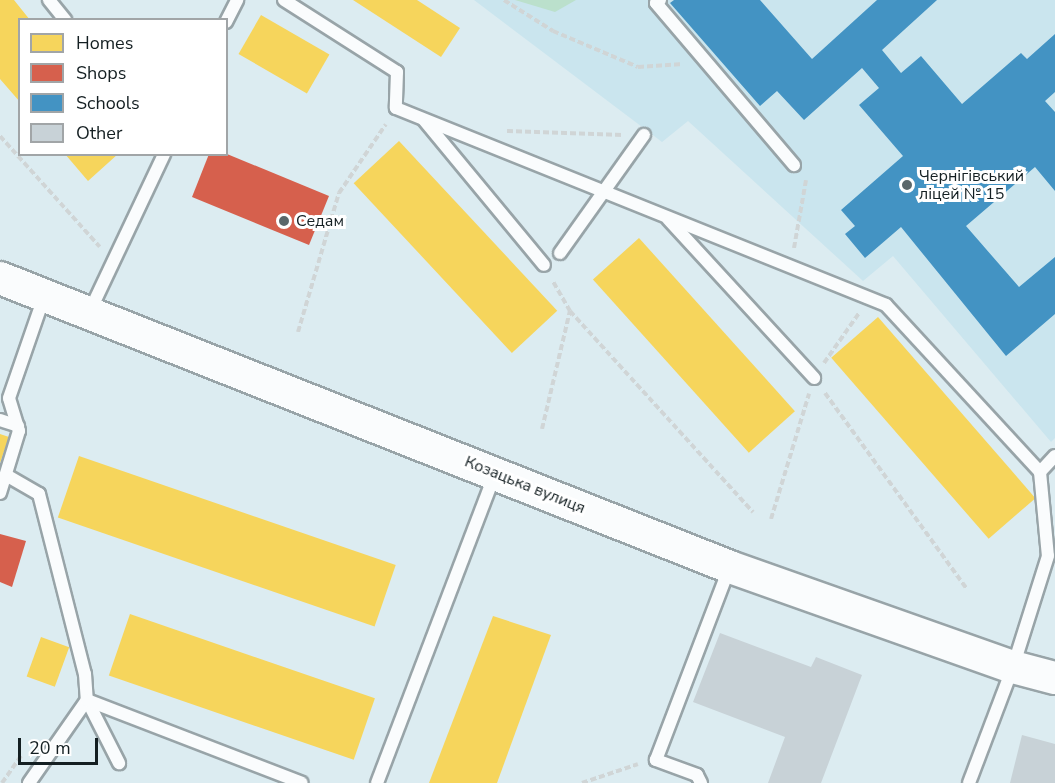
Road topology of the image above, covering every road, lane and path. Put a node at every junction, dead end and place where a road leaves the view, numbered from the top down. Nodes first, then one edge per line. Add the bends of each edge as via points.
1 (49, 0) edge
2 (237, 0) edge
3 (284, 0) edge
4 (504, 0) edge
5 (660, 0) edge
6 (63, 18) edge
7 (228, 18) edge
8 (708, 63) junction
9 (396, 108) junction
10 (423, 119) junction
11 (505, 131) dead end
12 (644, 135) joint
13 (0, 136) edge
14 (163, 156) edge
15 (794, 165) joint
16 (604, 192) junction
17 (665, 216) junction
18 (560, 254) dead end
19 (107, 256) dead end
20 (544, 265) joint
21 (790, 266) junction
22 (0, 278) edge
23 (45, 296) junction
24 (869, 298) junction
25 (570, 311) junction
26 (88, 314) junction
27 (298, 332) dead end
28 (814, 378) junction
29 (0, 420) edge
30 (18, 426) junction
31 (542, 429) dead end
32 (1055, 456) edge
33 (1040, 472) junction
34 (495, 474) junction
35 (6, 475) junction
36 (0, 493) edge
37 (753, 512) dead end
38 (771, 519) dead end
39 (730, 567) junction
40 (966, 588) dead end
41 (1013, 667) junction
42 (1055, 678) edge
43 (87, 700) junction
44 (656, 760) junction
45 (119, 763) dead end
46 (34, 781) edge
47 (302, 783) edge
48 (377, 783) edge
49 (582, 783) edge
50 (701, 783) edge
51 (969, 783) edge

1 - 6 lane
2 - 7 lane
3 - 9 lane via 397,72
4 - 8 path via 554,31 638,67
5 - 8 lane via 656,3
8 - 15 lane
9 - 10 lane
9 - 27 path via 339,193
10 - 16 lane
10 - 20 lane
11 - 12 path
12 - 16 lane
13 - 19 path
14 - 26 lane
15 - 21 path via 808,183
16 - 17 lane
16 - 18 lane
17 - 21 lane
17 - 28 lane
20 - 25 path
21 - 24 lane
22 - 23 main road, Козацька вулиця
23 - 26 main road, Козацька вулиця
23 - 30 lane via 9,398
24 - 28 path
24 - 33 lane via 886,305
25 - 31 path
25 - 37 path
26 - 34 main road, Козацька вулиця
28 - 38 path
28 - 40 path
29 - 30 lane
30 - 35 lane
32 - 33 lane
33 - 41 lane via 1048,556
34 - 39 main road, Козацька вулиця
34 - 48 lane
35 - 36 lane
35 - 43 lane via 39,494 86,674
39 - 41 main road, Козацька вулиця
39 - 44 lane
41 - 42 main road, Козацька вулиця
41 - 51 lane
43 - 45 lane
43 - 46 lane
43 - 47 lane
44 - 49 path
44 - 50 lane via 697,775

